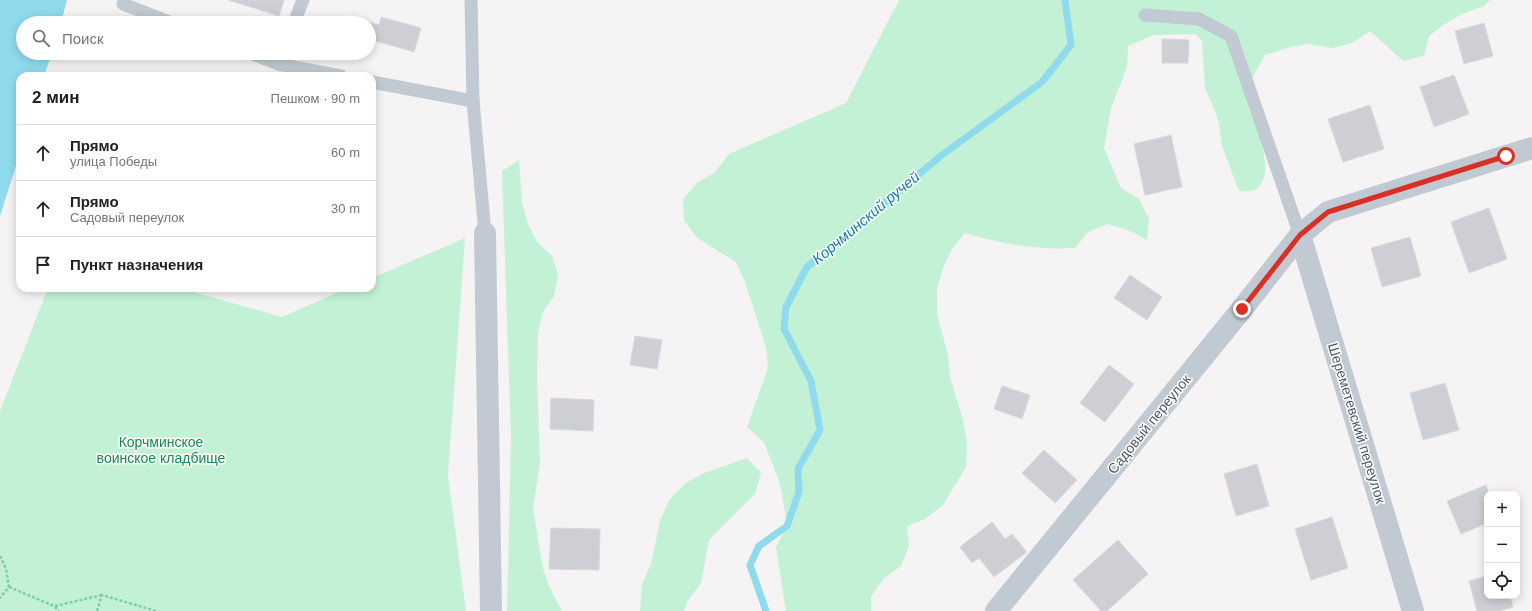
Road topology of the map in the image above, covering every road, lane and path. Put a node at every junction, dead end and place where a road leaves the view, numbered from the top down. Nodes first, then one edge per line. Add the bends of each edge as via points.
1 (124, 0) edge
2 (303, 0) edge
3 (470, 0) edge
4 (1145, 15) dead end
5 (154, 16) edge
6 (297, 16) edge
7 (287, 60) edge
8 (328, 72) edge
9 (376, 83) edge
10 (473, 101) junction
11 (1532, 148) edge
12 (485, 233) joint
13 (1300, 235) junction
14 (0, 556) edge
15 (9, 587) junction
16 (102, 595) junction
17 (0, 598) edge
18 (54, 606) junction
19 (54, 611) edge
20 (60, 611) edge
21 (97, 611) edge
22 (156, 611) edge
23 (491, 611) edge
24 (996, 611) edge
25 (1413, 611) edge

1 - 5 lane via 123,4
2 - 6 lane
3 - 10 lane
4 - 13 lane via 1199,19 1231,36
7 - 8 lane
9 - 10 lane
10 - 12 lane
11 - 13 street, Садовый переулок via 1328,212
12 - 23 street
13 - 24 street, Садовый переулок
13 - 25 street, Шереметевский переулок
14 - 15 path via 6,569
15 - 17 path
15 - 18 path
16 - 18 path
16 - 21 path
16 - 22 path
18 - 19 path
18 - 20 path

